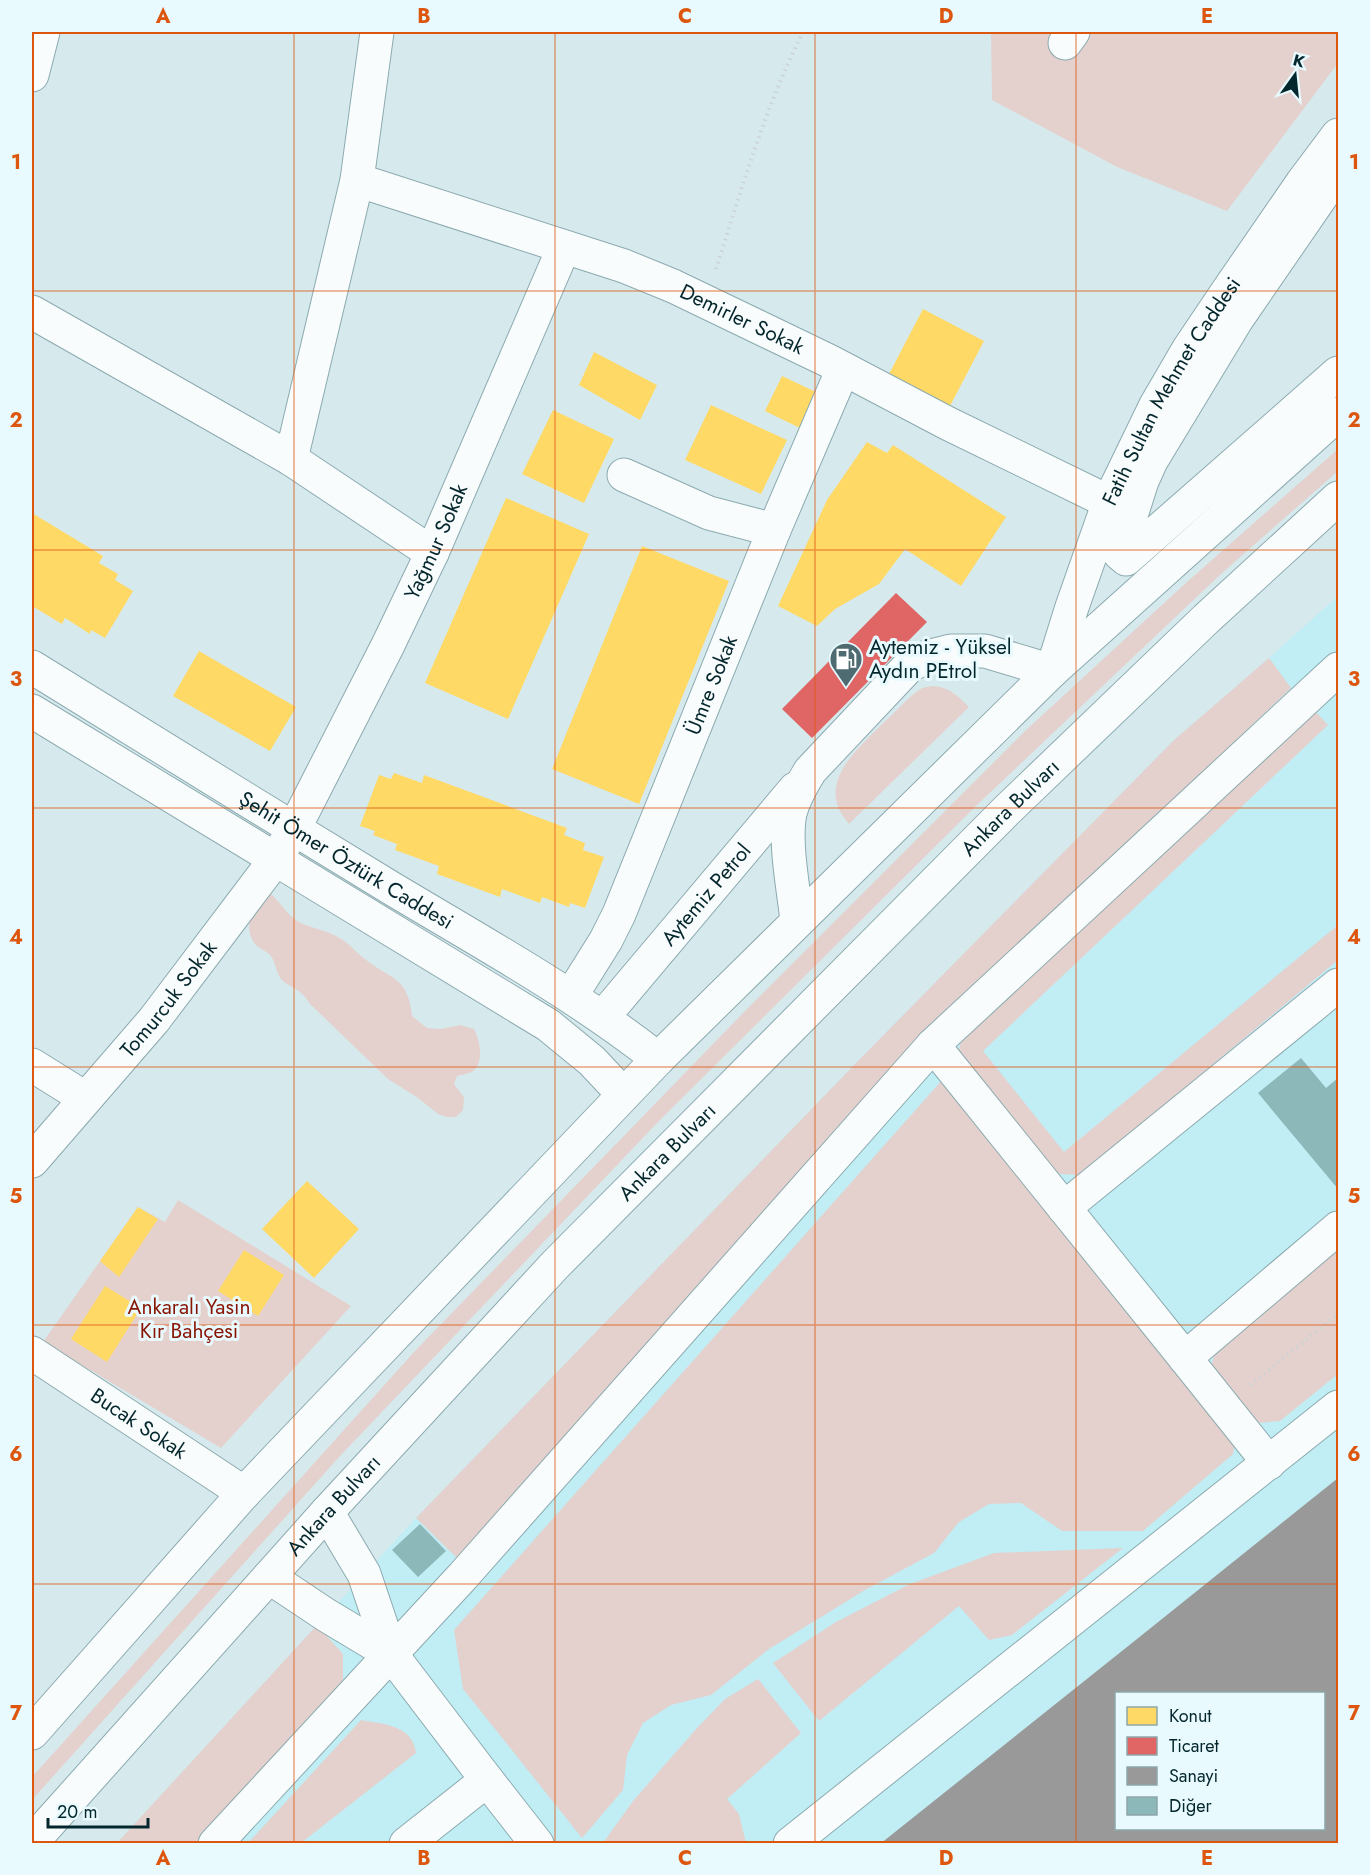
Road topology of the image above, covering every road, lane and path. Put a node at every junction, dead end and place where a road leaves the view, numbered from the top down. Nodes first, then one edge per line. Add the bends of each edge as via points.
1 (43, 32) edge
2 (377, 32) edge
3 (803, 32) edge
4 (32, 75) edge
5 (1338, 135) edge
6 (1338, 171) edge
7 (357, 180) junction
8 (564, 247) junction
9 (706, 301) junction
10 (32, 312) edge
11 (843, 369) junction
12 (1338, 373) edge
13 (1338, 414) edge
14 (291, 459) junction
15 (624, 475) dead end
16 (1338, 498) edge
17 (1109, 502) junction
18 (774, 530) junction
19 (432, 554) junction
20 (32, 667) edge
21 (1338, 669) edge
22 (1052, 671) junction
23 (32, 711) edge
24 (810, 771) junction
25 (294, 829) junction
26 (275, 860) junction
27 (797, 921) junction
28 (1338, 984) edge
29 (571, 996) junction
30 (603, 1017) junction
31 (933, 1045) junction
32 (658, 1059) junction
33 (32, 1065) edge
34 (623, 1094) junction
35 (86, 1098) junction
36 (32, 1161) edge
37 (1064, 1208) junction
38 (1338, 1228) edge
39 (1338, 1314) edge
40 (32, 1353) edge
41 (1185, 1358) junction
42 (1224, 1407) junction
43 (1338, 1407) edge
44 (1269, 1463) junction
45 (244, 1493) junction
46 (327, 1512) junction
47 (269, 1577) junction
48 (391, 1654) junction
49 (32, 1733) edge
50 (487, 1780) junction
51 (32, 1842) edge
52 (215, 1844) edge
53 (406, 1844) edge
54 (537, 1844) edge
55 (790, 1844) edge

1 - 4 street
2 - 7 street
3 - 9 path via 763,123
5 - 17 street, Fatih Sultan Mehmet Caddesi via 1188,350 1156,405
6 - 12 street via 1237,319 1151,462 1119,553 1126,559
7 - 8 street, Demirler Sokak
7 - 14 street
8 - 9 street, Demirler Sokak via 624,266
8 - 19 street, Yağmur Sokak
9 - 11 street, Demirler Sokak
10 - 14 street
11 - 17 street, Demirler Sokak
11 - 18 street, Ümre Sokak
13 - 22 street
14 - 19 street
15 - 18 street via 709,513
16 - 46 street, Ankara Bulvarı via 1006,811 555,1265
17 - 22 street, Fatih Sultan Mehmet Caddesi
18 - 29 street, Ümre Sokak via 619,914
19 - 25 street, Yağmur Sokak
20 - 25 street, Şehit Ömer Öztürk Caddesi
21 - 31 street
22 - 24 street, Aytemiz Petrol via 985,651 951,651 927,657 909,665
22 - 27 street
23 - 26 street, Şehit Ömer Öztürk Caddesi
24 - 27 street, Aytemiz Petrol via 790,814
24 - 30 street, Aytemiz Petrol
25 - 26 street, Tomurcuk Sokak
25 - 29 street, Şehit Ömer Öztürk Caddesi
26 - 34 street, Şehit Ömer Öztürk Caddesi via 548,1024
26 - 35 street, Tomurcuk Sokak via 154,1020
27 - 32 street
28 - 37 street
29 - 30 street, Şehit Ömer Öztürk Caddesi
30 - 32 street, Şehit Ömer Öztürk Caddesi
31 - 37 street
31 - 48 street
32 - 34 street
33 - 35 street
34 - 45 street
35 - 36 street, Tomurcuk Sokak
37 - 41 street
38 - 41 street
39 - 42 path
40 - 45 street, Bucak Sokak
41 - 42 street
42 - 44 street
43 - 44 street
44 - 55 street
45 - 49 street
46 - 47 street, Ankara Bulvarı
46 - 48 street via 364,1574
47 - 48 street
47 - 51 street, Ankara Bulvarı
48 - 50 street
48 - 52 street
50 - 53 street
50 - 54 street

